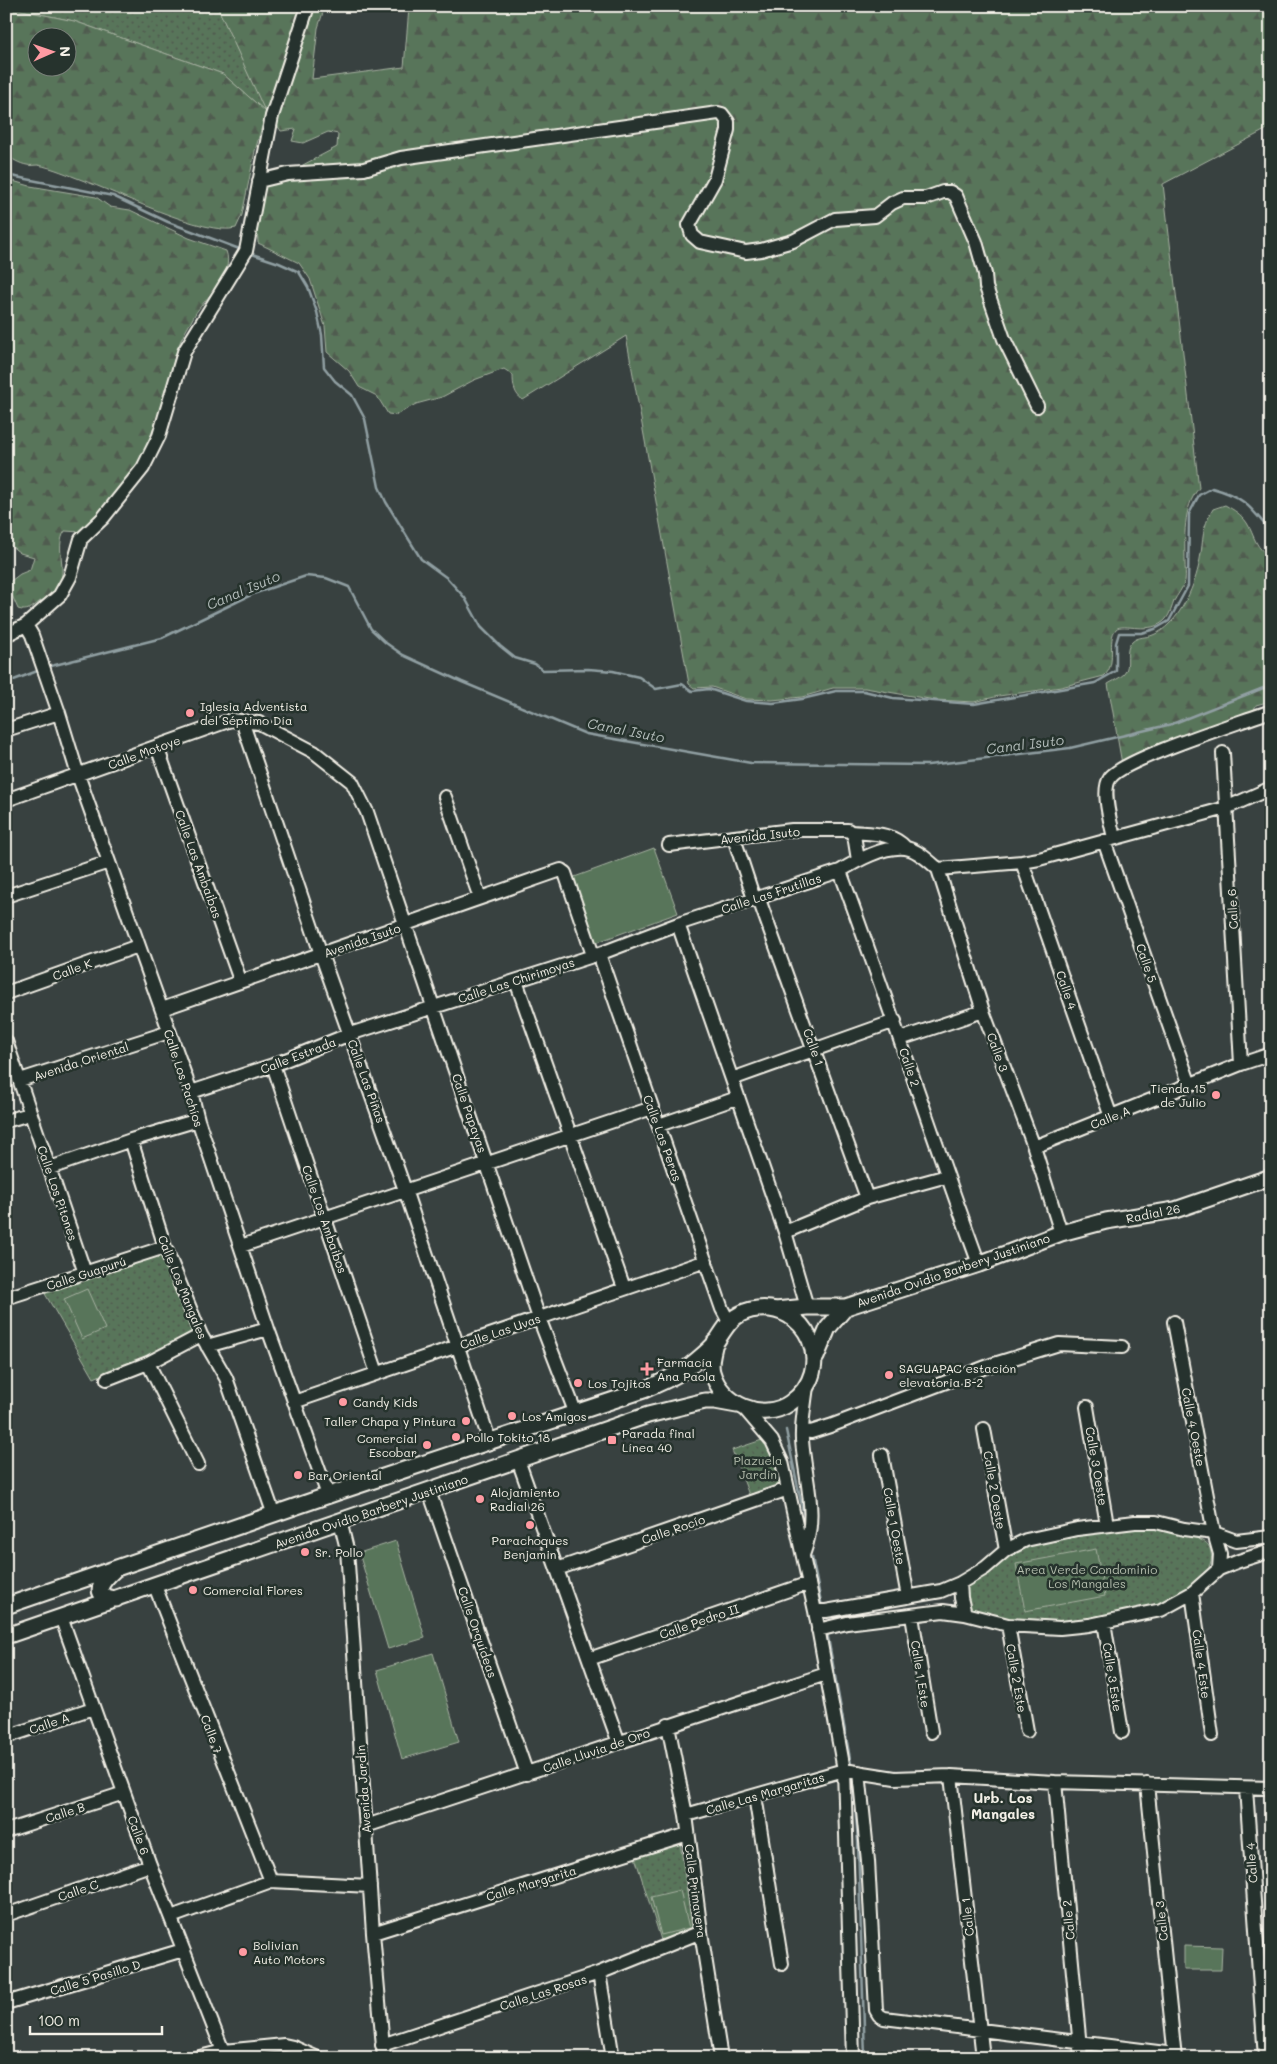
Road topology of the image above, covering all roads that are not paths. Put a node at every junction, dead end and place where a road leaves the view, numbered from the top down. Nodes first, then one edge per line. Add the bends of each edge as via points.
1 (308, 6) edge
2 (259, 181) junction
3 (1038, 406) dead end
4 (29, 630) junction
5 (6, 635) edge
6 (1271, 711) edge
7 (59, 713) junction
8 (242, 721) junction
9 (6, 730) edge
10 (157, 747) junction
11 (1223, 753) dead end
12 (78, 775) junction
13 (1271, 788) edge
14 (445, 797) dead end
15 (6, 800) edge
16 (1226, 808) junction
17 (367, 812) joint
18 (851, 832) junction
19 (734, 838) junction
20 (1109, 839) junction
21 (668, 845) dead end
22 (906, 848) junction
23 (858, 860) junction
24 (109, 862) junction
25 (1022, 862) junction
26 (938, 869) junction
27 (561, 870) joint
28 (840, 871) junction
29 (6, 896) edge
30 (480, 898) junction
31 (754, 899) junction
32 (678, 924) junction
33 (405, 925) junction
34 (138, 946) junction
35 (321, 954) junction
36 (596, 955) junction
37 (240, 980) junction
38 (516, 981) junction
39 (6, 993) edge
40 (433, 1007) junction
41 (162, 1009) junction
42 (983, 1011) junction
43 (895, 1021) junction
44 (169, 1032) junction
45 (350, 1034) junction
46 (900, 1039) junction
47 (6, 1040) edge
48 (814, 1048) junction
49 (1271, 1054) edge
50 (1241, 1064) junction
51 (273, 1065) junction
52 (732, 1079) junction
53 (20, 1080) junction
54 (1190, 1085) junction
55 (191, 1092) junction
56 (738, 1098) junction
57 (652, 1108) junction
58 (29, 1114) junction
59 (1111, 1117) junction
60 (198, 1120) junction
61 (6, 1121) edge
62 (659, 1125) junction
63 (569, 1135) junction
64 (131, 1140) junction
65 (1034, 1147) junction
66 (487, 1162) junction
67 (50, 1168) junction
68 (947, 1176) junction
69 (1271, 1177) edge
70 (405, 1190) junction
71 (867, 1198) junction
72 (324, 1217) junction
73 (785, 1232) junction
74 (1061, 1233) junction
75 (241, 1246) junction
76 (165, 1247) junction
77 (706, 1261) junction
78 (979, 1264) junction
79 (85, 1273) junction
80 (624, 1288) junction
81 (6, 1298) edge
82 (807, 1307) junction
83 (846, 1308) junction
84 (774, 1310) junction
85 (540, 1318) junction
86 (729, 1322) junction
87 (1174, 1322) dead end
88 (268, 1329) junction
89 (204, 1340) junction
90 (715, 1342) junction
91 (457, 1345) junction
92 (1122, 1347) dead end
93 (148, 1363) junction
94 (814, 1366) junction
95 (377, 1373) junction
96 (107, 1379) dead end
97 (807, 1386) junction
98 (644, 1390) junction
99 (294, 1402) junction
100 (741, 1406) junction
101 (1087, 1407) dead end
102 (576, 1414) junction
103 (648, 1415) junction
104 (984, 1429) dead end
105 (803, 1431) junction
106 (490, 1442) junction
107 (882, 1455) dead end
108 (518, 1460) junction
109 (198, 1464) dead end
110 (788, 1489) junction
111 (429, 1491) junction
112 (328, 1495) junction
113 (274, 1515) junction
114 (340, 1521) junction
115 (1107, 1526) junction
116 (1214, 1533) junction
117 (1271, 1537) edge
118 (1236, 1541) junction
119 (1006, 1550) junction
120 (1271, 1551) edge
121 (803, 1555) junction
122 (1239, 1561) junction
123 (115, 1569) junction
124 (557, 1569) junction
125 (1219, 1569) junction
126 (81, 1581) junction
127 (809, 1583) junction
128 (960, 1583) junction
129 (155, 1586) junction
130 (940, 1591) junction
131 (1192, 1593) junction
132 (908, 1598) junction
133 (116, 1600) junction
134 (6, 1606) edge
135 (87, 1608) junction
136 (820, 1611) junction
137 (943, 1611) junction
138 (965, 1614) junction
139 (912, 1616) junction
140 (61, 1617) junction
141 (1104, 1622) junction
142 (1008, 1625) junction
143 (824, 1627) junction
144 (6, 1636) edge
145 (589, 1659) junction
146 (826, 1674) junction
147 (93, 1708) junction
148 (668, 1725) junction
149 (1028, 1731) dead end
150 (931, 1732) dead end
151 (1122, 1732) dead end
152 (1212, 1736) dead end
153 (6, 1737) edge
154 (620, 1743) junction
155 (844, 1770) junction
156 (859, 1772) junction
157 (527, 1774) junction
158 (951, 1776) junction
159 (1055, 1782) junction
160 (1147, 1784) junction
161 (1246, 1788) junction
162 (1271, 1788) edge
163 (124, 1793) junction
164 (755, 1796) junction
165 (686, 1815) junction
166 (366, 1826) junction
167 (6, 1831) edge
168 (688, 1834) junction
169 (150, 1865) junction
170 (272, 1881) junction
171 (370, 1886) junction
172 (6, 1915) edge
173 (171, 1917) junction
174 (702, 1932) junction
175 (373, 1933) junction
176 (183, 1950) junction
177 (782, 1964) dead end
178 (599, 1973) junction
179 (6, 2003) edge
180 (979, 2030) junction
181 (1078, 2042) junction
182 (382, 2045) junction
183 (223, 2051) junction
184 (1175, 2056) edge
185 (196, 2058) edge
186 (318, 2058) edge
187 (384, 2058) edge
188 (613, 2058) edge
189 (722, 2058) edge
190 (853, 2058) edge
191 (983, 2058) edge
192 (1081, 2058) edge
193 (1265, 2058) edge

1 - 2 street via 272,116
2 - 3 street via 288,174 364,169 401,158 722,114 728,122 728,130 715,179 689,225 689,230 700,242 746,252 761,250 793,241 835,219 875,216 903,198 926,198 950,192 956,196 976,242 986,287 1004,339
2 - 4 street via 246,251 184,352 158,436 144,468 103,518 81,539 70,577 60,595
4 - 5 street
4 - 7 street, Calle Los Pachíos
6 - 20 street, Calle 5 via 1146,756 1116,771 1106,787
7 - 9 street
7 - 12 street, Calle Los Pachíos
8 - 10 street, Calle Motoye via 231,720
8 - 17 street, Calle Motoye via 259,723 314,752 352,782
8 - 35 street, Calle Las Piñas
10 - 12 street, Calle Motoye
10 - 37 street, Calle Las Ambaibas
11 - 16 street, Calle 6
12 - 15 street, Calle Motoye
12 - 24 street, Calle Los Pachíos
13 - 16 street
14 - 30 street
16 - 20 street
16 - 50 street, Calle 6
17 - 33 street, Calle Papayas
18 - 19 street, Avenida Isuto via 792,830
18 - 22 street, Avenida Isuto via 890,836 900,840
18 - 23 street
19 - 21 street, Avenida Isuto
19 - 31 street, Calle 1
20 - 25 street
20 - 54 street, Calle 5
22 - 23 street, Calle Las Frutillas via 878,852
22 - 26 street
23 - 28 street, Calle Las Frutillas
24 - 29 street
24 - 34 street, Calle Los Pachíos
25 - 26 street
25 - 59 street, Calle 4
26 - 42 street, Calle 3
27 - 30 street, Avenida Isuto
27 - 36 street, Calle Las Peras
28 - 31 street, Calle Las Frutillas
28 - 43 street, Calle 2
30 - 33 street, Avenida Isuto
31 - 32 street, Calle Las Frutillas
31 - 48 street, Calle 1 via 761,905
32 - 36 street, Calle Las Frutillas
32 - 52 street
33 - 35 street, Avenida Isuto
33 - 40 street, Calle Papayas
34 - 39 street, Calle K
34 - 41 street, Calle Los Pachíos
35 - 37 street, Avenida Isuto
35 - 45 street, Calle Las Piñas
36 - 38 street, Calle Las Chirimoyas
36 - 57 street, Calle Las Peras
37 - 41 street, Avenida Isuto
38 - 40 street, Calle Las Chirimoyas
38 - 63 street
40 - 45 street, Calle Estrada
40 - 66 street, Calle Papayas
41 - 44 street, Calle Los Pachíos
42 - 46 street
42 - 65 street, Calle 3
43 - 46 street, Calle 2
43 - 48 street
44 - 53 street, Avenida Oriental
44 - 55 street, Calle Los Pachíos
45 - 51 street, Calle Estrada
45 - 70 street, Calle Las Piñas
46 - 68 street, Calle 2
47 - 53 street
48 - 52 street
48 - 71 street, Calle 1
49 - 50 street, Calle A
50 - 54 street, Calle A
51 - 55 street, Calle Estrada
51 - 72 street, Calle Los Ambaibos
52 - 56 street
53 - 58 street, Avenida Oriental
54 - 59 street, Calle A
55 - 60 street, Calle Los Pachíos
56 - 62 street
56 - 73 street
57 - 62 street, Calle Las Peras
57 - 63 street
58 - 61 street
58 - 67 street, Calle Los Pitones
59 - 65 street, Calle A
60 - 64 street
60 - 75 street, Calle Los Pachíos
62 - 77 street, Calle Las Peras
63 - 66 street
63 - 80 street
64 - 67 street
64 - 76 street, Calle Los Mangales
65 - 74 street, Calle 3
66 - 70 street
66 - 85 street, Calle Papayas
67 - 79 street, Calle Los Pitones
68 - 71 street
68 - 78 street, Calle 2
69 - 74 main road, Radial 26 via 1175,1210
70 - 72 street
70 - 91 street, Calle Las Piñas
71 - 73 street
72 - 75 street
72 - 95 street, Calle Los Ambaibos
73 - 82 street
74 - 78 main road, Avenida Ovidio Barbery Justiniano
75 - 88 street, Calle Los Pachíos
76 - 79 street, Calle Guapurú
76 - 89 street, Calle Los Mangales
77 - 80 street, Calle Las Uvas
77 - 86 street, Calle Las Peras
78 - 83 main road, Avenida Ovidio Barbery Justiniano
79 - 81 street, Calle Guapurú
80 - 85 street, Calle Las Uvas
82 - 83 main road, Avenida Ovidio Barbery Justiniano
82 - 84 main road, Avenida Ovidio Barbery Justiniano
83 - 94 main road, Avenida Ovidio Barbery Justiniano via 828,1328
84 - 86 main road via 750,1311
84 - 94 main road via 786,1314 804,1328 812,1340
85 - 91 street, Calle Las Uvas
85 - 102 street, Calle Papayas
86 - 90 main road
87 - 116 street, Calle 4 Oeste
88 - 89 street
88 - 99 street, Calle Los Pachíos
89 - 93 street
89 - 113 street, Calle Los Mangales via 226,1378
90 - 98 main road via 690,1366
90 - 100 main road via 711,1356 718,1387
91 - 95 street, Calle Las Uvas
91 - 106 street, Calle Las Piñas
92 - 105 street via 1059,1344 991,1365 830,1426
93 - 96 street
93 - 109 street
94 - 97 main road
95 - 99 street, Calle Las Uvas
97 - 100 main road via 798,1398 772,1411
97 - 105 street
98 - 102 main road
98 - 103 main road via 652,1401
99 - 112 street, Calle Los Pachíos
100 - 103 main road, Avenida Ovidio Barbery Justiniano via 705,1401
100 - 110 street via 772,1441 782,1462
101 - 115 street, Calle 3 Oeste
102 - 106 main road
103 - 108 main road, Avenida Ovidio Barbery Justiniano
104 - 119 street, Calle 2 Oeste
105 - 121 street via 812,1523
106 - 112 main road
107 - 132 street, Calle 1 Oeste
108 - 111 main road, Avenida Ovidio Barbery Justiniano
108 - 124 street
110 - 121 street
110 - 124 street, Calle Rocío
111 - 114 main road, Avenida Ovidio Barbery Justiniano
111 - 157 street, Calle Orquídeas
112 - 113 main road
113 - 123 main road
114 - 129 main road, Avenida Ovidio Barbery Justiniano
114 - 166 street, Avenida Jardín via 347,1549
115 - 116 street via 1156,1522
115 - 119 street via 1026,1540
116 - 118 street
116 - 125 street, Calle 4 Oeste via 1220,1554
117 - 118 street
118 - 122 street
119 - 128 street
120 - 122 street
121 - 127 street
122 - 125 street
123 - 126 main road
123 - 133 main road via 102,1582 100,1589 102,1595
124 - 145 street
125 - 131 street
126 - 134 main road
126 - 135 main road via 89,1582 95,1590
127 - 136 street
127 - 145 street, Calle Pedro II
128 - 130 street
128 - 138 street
129 - 133 main road, Avenida Ovidio Barbery Justiniano
129 - 170 street, Calle 7
130 - 132 street
130 - 137 street via 948,1602
131 - 141 street via 1161,1610
131 - 152 street, Calle 4 Este
132 - 136 street
133 - 135 main road, Avenida Ovidio Barbery Justiniano
135 - 140 main road, Avenida Ovidio Barbery Justiniano
136 - 143 street
137 - 138 street
137 - 139 street
138 - 142 street
139 - 143 street
139 - 150 street, Calle 1 Este
140 - 144 main road, Avenida Ovidio Barbery Justiniano
140 - 147 street, Calle 6
141 - 142 street via 1060,1628
141 - 151 street, Calle 3 Este
142 - 149 street, Calle 2 Este
143 - 146 street
145 - 154 street
146 - 148 street, Calle Lluvia de Oro
146 - 155 street
147 - 153 street, Calle A
147 - 163 street, Calle 6
148 - 154 street, Calle Lluvia de Oro
148 - 165 street, Calle Primavera
154 - 157 street, Calle Lluvia de Oro
155 - 156 street
155 - 164 street, Calle Las Margaritas
155 - 190 street
156 - 158 street via 895,1778
156 - 180 street via 868,1861 876,2010 884,2018
157 - 166 street, Calle Lluvia de Oro
158 - 159 street
158 - 180 street, Calle 1
159 - 160 street
159 - 181 street, Calle 2
160 - 161 street
160 - 184 street, Calle 3
161 - 162 street
161 - 193 street, Calle 4
163 - 167 street, Calle B
163 - 169 street, Calle 6
164 - 165 street, Calle Las Margaritas
164 - 177 street
165 - 168 street, Calle Primavera
166 - 171 street, Avenida Jardín
168 - 174 street, Calle Primavera
168 - 175 street, Calle Margarita
169 - 172 street, Calle C
169 - 173 street, Calle 6
170 - 171 street
170 - 173 street
171 - 175 street, Avenida Jardín
173 - 176 street, Calle 6
174 - 178 street, Calle Las Rosas
174 - 189 street, Calle Primavera
175 - 182 street, Avenida Jardín
176 - 179 street, Calle 5 Pasillo D
176 - 183 street, Calle 6
178 - 182 street, Calle Las Rosas
178 - 188 street
180 - 181 street
180 - 191 street, Calle 1
181 - 184 street
181 - 192 street, Calle 2
182 - 187 street, Avenida Jardín
183 - 185 street
183 - 186 street via 284,2045

